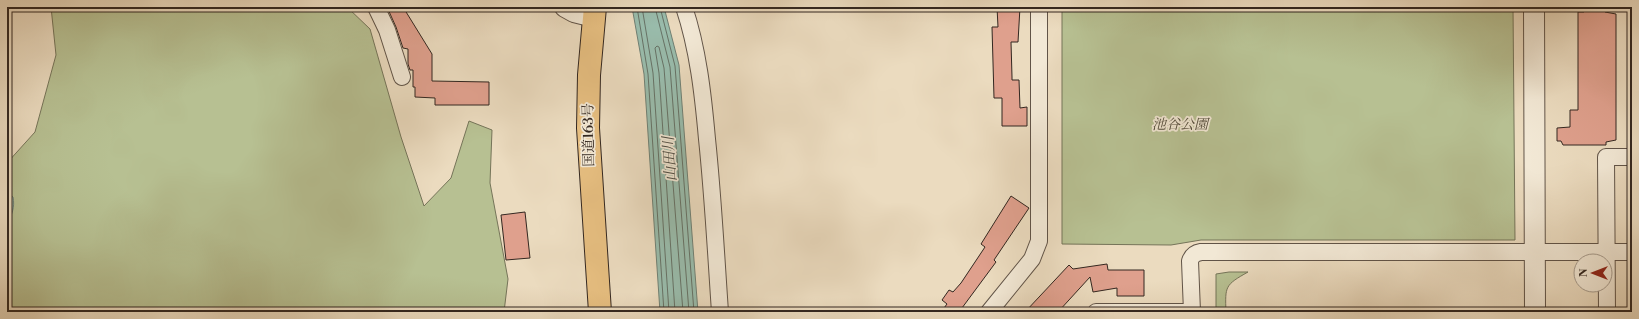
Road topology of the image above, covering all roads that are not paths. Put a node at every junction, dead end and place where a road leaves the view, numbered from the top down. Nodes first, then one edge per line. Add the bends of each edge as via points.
1 (376, 7) edge
2 (565, 7) edge
3 (684, 7) edge
4 (1038, 7) edge
5 (1534, 7) edge
6 (594, 12) edge
7 (402, 77) dead end
8 (1632, 157) edge
9 (1535, 252) junction
10 (1607, 252) junction
11 (1632, 252) edge
12 (598, 263) junction
13 (600, 312) edge
14 (608, 312) edge
15 (720, 312) edge
16 (988, 312) edge
17 (1096, 312) edge
18 (1192, 312) edge
19 (1535, 312) edge
20 (1607, 312) edge

1 - 7 street via 388,30
2 - 6 street via 574,12
3 - 15 street via 693,38 703,103
4 - 16 street via 1039,241 1032,259
5 - 9 street
6 - 12 highway, 国道163号 via 588,128
8 - 10 street via 1606,157
9 - 10 street
9 - 18 street via 1195,253 1190,261
9 - 19 street
10 - 11 street
10 - 20 street
12 - 13 highway, 国道163号
12 - 14 highway, 国道163号
17 - 18 street

